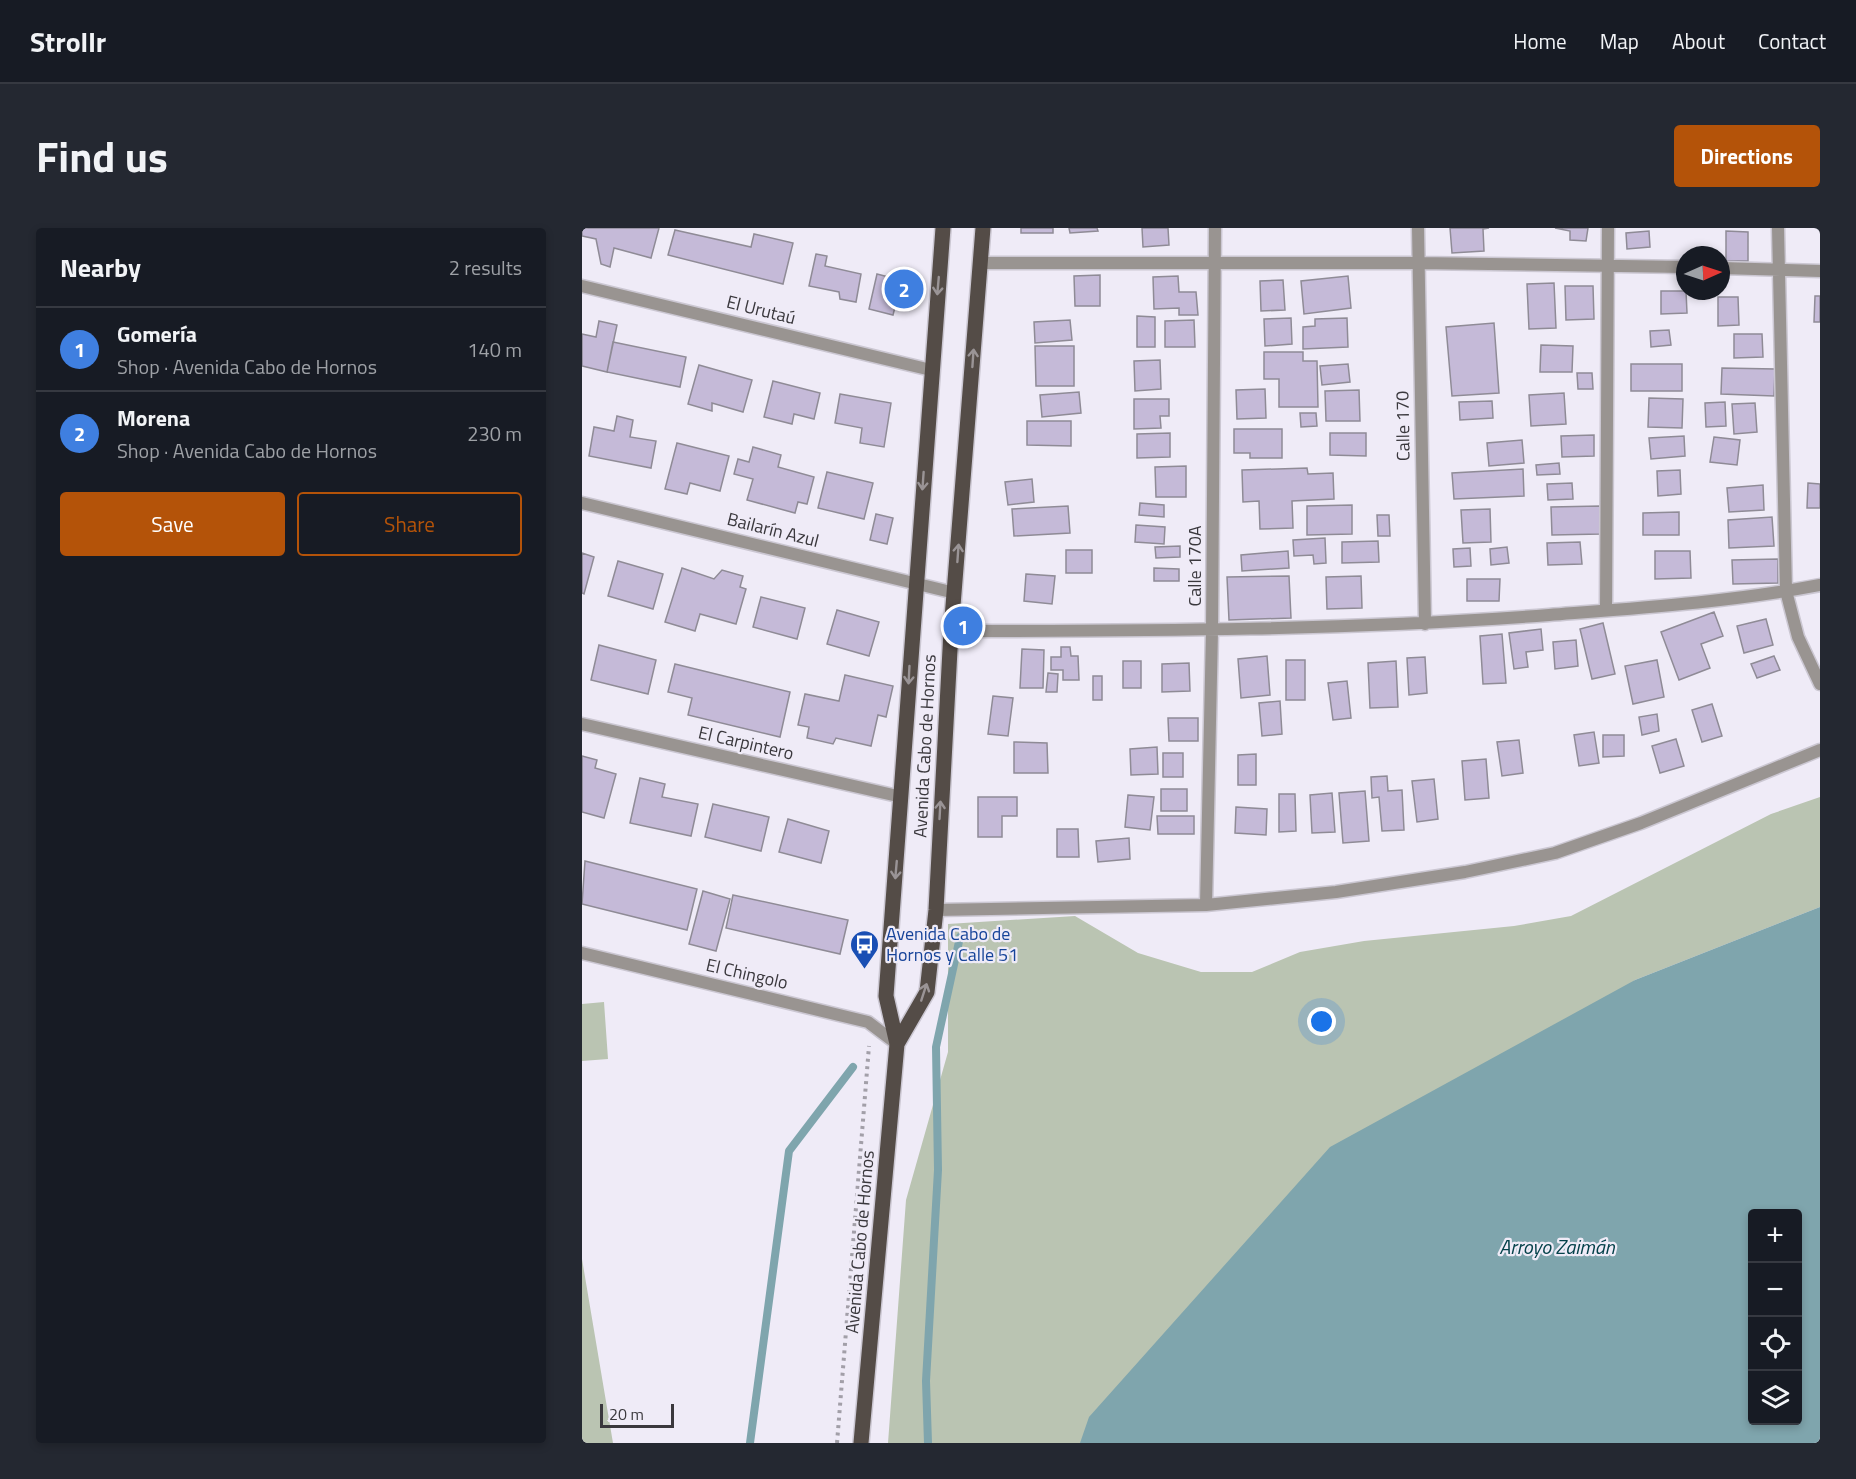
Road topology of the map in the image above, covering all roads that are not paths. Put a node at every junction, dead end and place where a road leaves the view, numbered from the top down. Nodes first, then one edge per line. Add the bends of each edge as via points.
1 (943, 228) edge
2 (983, 228) edge
3 (1215, 228) edge
4 (1418, 228) edge
5 (1608, 228) edge
6 (1778, 228) edge
7 (980, 263) junction
8 (1418, 263) junction
9 (1214, 264) junction
10 (1609, 265) junction
11 (1676, 267) edge
12 (1730, 268) edge
13 (1778, 269) junction
14 (1820, 271) edge
15 (582, 286) edge
16 (931, 370) junction
17 (582, 503) edge
18 (915, 583) junction
19 (1820, 585) edge
20 (1786, 591) junction
21 (955, 593) junction
22 (1606, 610) junction
23 (1425, 624) junction
24 (951, 631) junction
25 (1212, 631) junction
26 (1820, 684) edge
27 (582, 724) edge
28 (1820, 750) edge
29 (902, 797) junction
30 (1206, 905) junction
31 (936, 910) junction
32 (582, 953) edge
33 (897, 1044) junction
34 (861, 1443) edge

1 -> 16 main road, Avenida Cabo de Hornos
2 - 7 main road, Avenida Cabo de Hornos
3 - 9 street, Calle 170A
4 - 8 street, Calle 170
5 - 10 street
6 - 13 street
7 - 9 street
21 -> 7 main road, Avenida Cabo de Hornos
8 - 9 street
8 - 10 street
8 - 23 street, Calle 170
9 - 25 street, Calle 170A
10 - 11 street
10 - 22 street
12 - 13 street
13 - 14 street
13 - 20 street
15 - 16 street, El Urutaú
16 -> 18 main road, Avenida Cabo de Hornos
17 - 18 street, Bailarín Azul
18 - 21 street, Bailarín Azul
18 -> 29 main road, Avenida Cabo de Hornos
19 - 20 street
20 - 22 street
20 - 26 street via 1798,638
21 - 24 main road, Avenida Cabo de Hornos
22 - 23 street
23 - 25 street
24 - 25 street
31 -> 24 main road, Avenida Cabo de Hornos
25 - 30 street, Calle 170A
27 - 29 street, El Carpintero
28 - 30 street via 1556,853 1336,892
29 -> 33 main road, Avenida Cabo de Hornos via 886,996
30 - 31 street
33 -> 31 main road, Avenida Cabo de Hornos via 927,992
32 - 33 street, El Chingolo via 868,1022
33 - 34 main road, Avenida Cabo de Hornos

